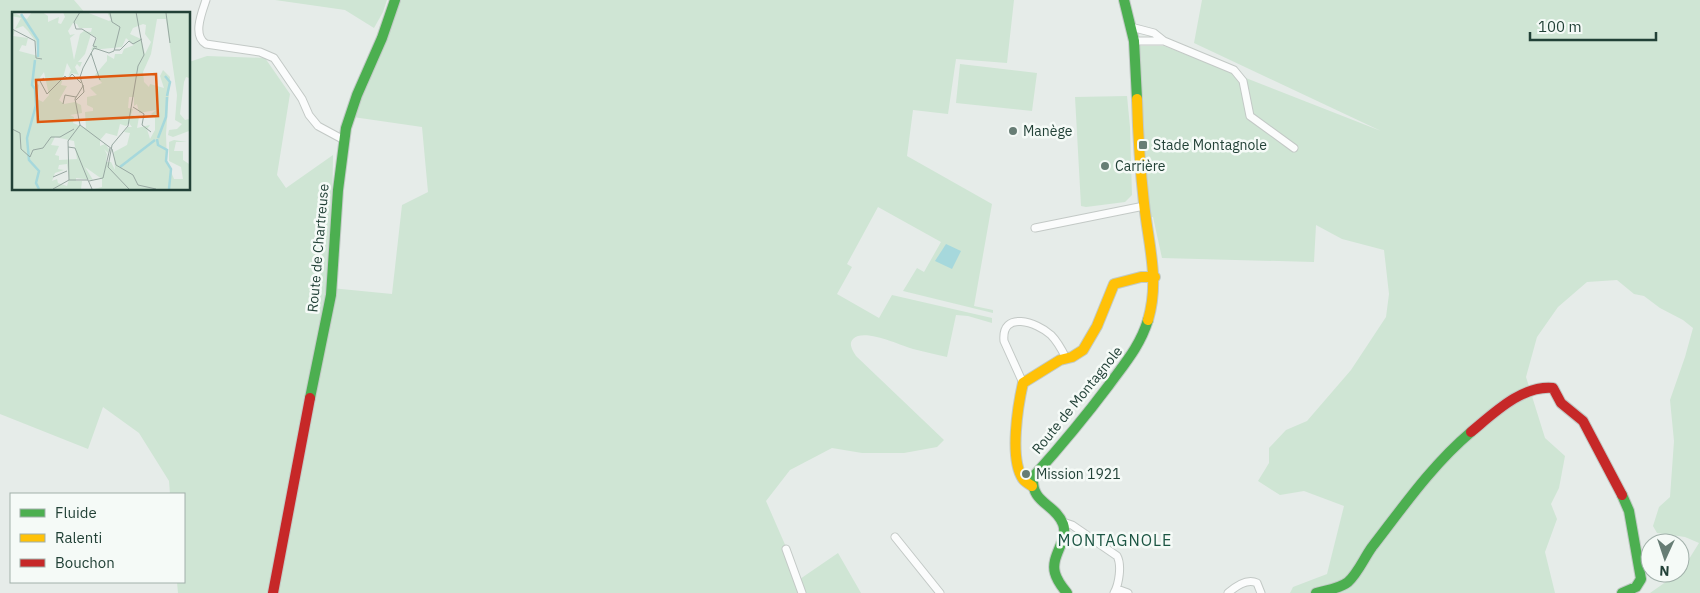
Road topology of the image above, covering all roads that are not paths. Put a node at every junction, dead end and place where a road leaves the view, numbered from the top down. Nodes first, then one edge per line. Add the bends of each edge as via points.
1 (206, 0) edge
2 (394, 0) edge
3 (1124, 0) edge
4 (1131, 27) junction
5 (1134, 41) junction
6 (1164, 41) junction
7 (344, 140) junction
8 (1294, 148) dead end
9 (1144, 206) junction
10 (1035, 228) dead end
11 (1155, 277) junction
12 (1066, 358) junction
13 (1023, 383) junction
14 (1032, 486) junction
15 (1063, 522) junction
16 (895, 537) dead end
17 (786, 549) dead end
18 (1115, 591) edge
19 (273, 593) edge
20 (802, 593) edge
21 (940, 593) edge
22 (1067, 593) edge
23 (1128, 593) edge
24 (1228, 593) edge
25 (1261, 593) edge
26 (1316, 593) edge
27 (1622, 593) edge

1 - 7 street via 199,34 202,42 260,52 274,58 318,126
2 - 7 street, Route de Chartreuse via 380,42 353,103
3 - 4 street, Route de Montagnole
4 - 5 street, Route de Montagnole
4 - 6 street via 1154,33
5 - 6 street
5 - 9 street, Route de Montagnole
6 - 8 street via 1234,70 1243,81 1250,116
7 - 19 street, Route de Chartreuse via 336,196 330,295
9 - 10 street
9 - 11 street, Route de Montagnole
11 - 12 street via 1141,276 1114,284 1083,350 1072,358
11 - 14 street, Route de Montagnole via 1153,302 1140,343 1075,430 1035,474
12 - 13 street
12 - 13 street via 1053,337 1039,326 1010,324 1004,334 1004,342
13 - 14 street via 1015,449 1021,476
14 - 15 street via 1041,502
15 - 18 street via 1117,556 1119,566
15 - 22 street via 1063,536 1053,568 1056,580
16 - 21 street
17 - 20 street
18 - 23 street
24 - 25 street via 1252,581 1257,582
26 - 27 street via 1342,585 1350,579 1422,481 1454,445 1509,403 1529,392 1549,388 1553,388 1561,403 1582,421 1629,511 1641,579 1636,587

